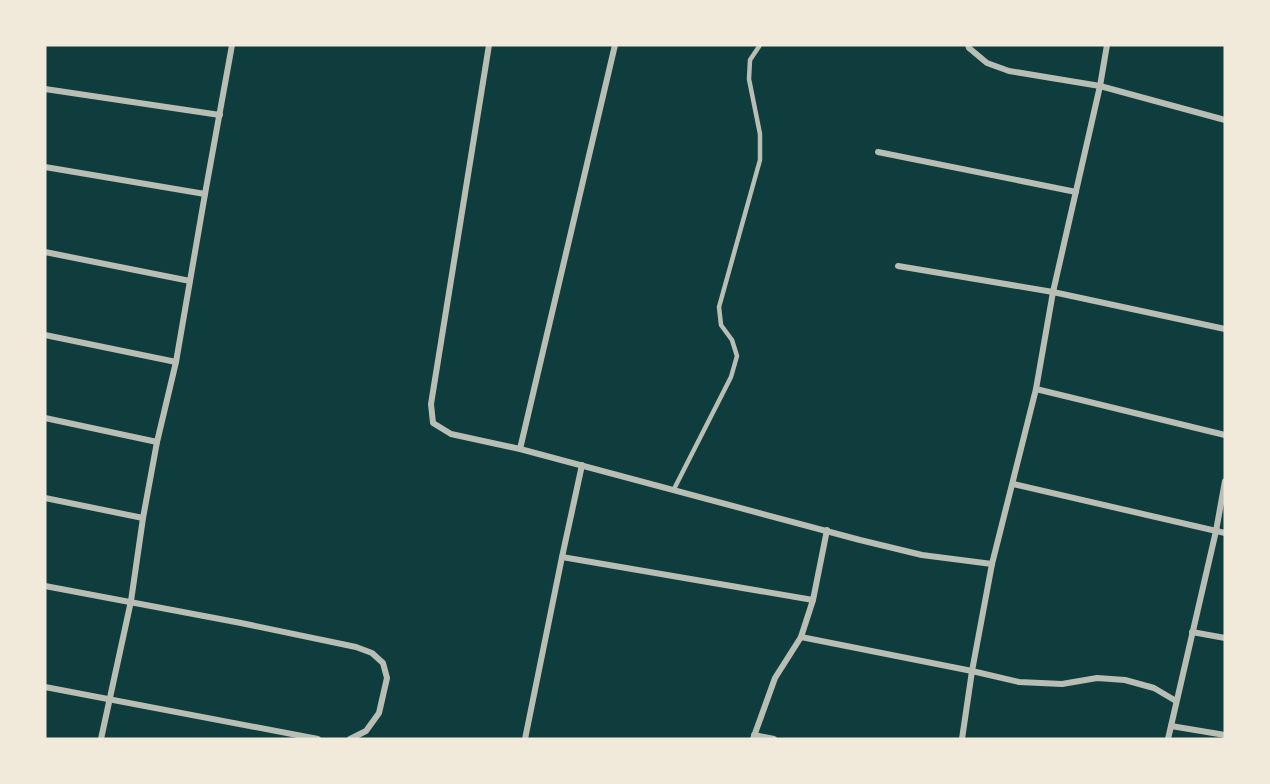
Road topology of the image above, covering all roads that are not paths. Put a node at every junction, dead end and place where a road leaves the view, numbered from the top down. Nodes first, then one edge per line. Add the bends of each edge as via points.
1 (232, 45) edge
2 (489, 45) edge
3 (615, 45) edge
4 (760, 45) edge
5 (968, 45) edge
6 (1107, 45) edge
7 (1100, 86) junction
8 (45, 89) edge
9 (220, 115) junction
10 (1225, 120) edge
11 (878, 152) dead end
12 (45, 167) edge
13 (1076, 192) junction
14 (205, 194) junction
15 (45, 252) edge
16 (898, 266) dead end
17 (190, 281) junction
18 (1053, 292) junction
19 (1225, 329) edge
20 (45, 334) edge
21 (176, 362) junction
22 (1036, 389) junction
23 (45, 418) edge
24 (1225, 435) edge
25 (158, 442) junction
26 (520, 449) junction
27 (582, 465) junction
28 (1225, 481) edge
29 (1013, 484) junction
30 (674, 489) junction
31 (45, 498) edge
32 (143, 518) junction
33 (826, 530) junction
34 (1216, 531) junction
35 (1225, 533) edge
36 (562, 557) junction
37 (992, 564) junction
38 (45, 585) edge
39 (813, 600) junction
40 (131, 601) junction
41 (1192, 632) junction
42 (801, 637) junction
43 (1225, 638) edge
44 (972, 671) junction
45 (45, 687) edge
46 (110, 700) junction
47 (1176, 701) junction
48 (1171, 726) junction
49 (1225, 735) edge
50 (753, 737) edge
51 (101, 739) edge
52 (318, 739) edge
53 (350, 739) edge
54 (525, 739) edge
55 (774, 739) edge
56 (962, 739) edge
57 (1168, 739) edge

1 - 9 street
2 - 26 street via 431,404 433,423 451,434
3 - 26 street
4 - 30 lane via 750,60 749,79 760,134 760,160 719,307 721,325 737,356 731,377
5 - 7 street via 987,63 1009,71
6 - 7 street
7 - 10 street
7 - 13 street
8 - 9 street
9 - 14 street
11 - 13 street
12 - 14 street
13 - 18 street
14 - 17 street
15 - 17 street
16 - 18 street
17 - 21 street
18 - 19 street
18 - 22 street
20 - 21 street
21 - 25 street
22 - 24 street
22 - 29 street
23 - 25 street
25 - 32 street
26 - 27 street
27 - 30 street
27 - 36 street
28 - 34 street
29 - 34 street
29 - 37 street
30 - 33 street
31 - 32 street
32 - 40 street
33 - 37 street via 922,555
33 - 39 street
34 - 35 street
34 - 41 street
36 - 39 street
36 - 54 street
37 - 44 street
38 - 40 street
39 - 42 street
40 - 46 street
40 - 53 street via 372,653 383,663 387,678 379,712 366,731
41 - 43 street
41 - 47 street
42 - 44 street
42 - 50 street via 775,678
44 - 47 street via 1019,682 1125,680 1154,688
44 - 56 street
45 - 46 street
46 - 51 street
46 - 52 street
47 - 48 street
48 - 49 street
48 - 57 street
50 - 55 street

